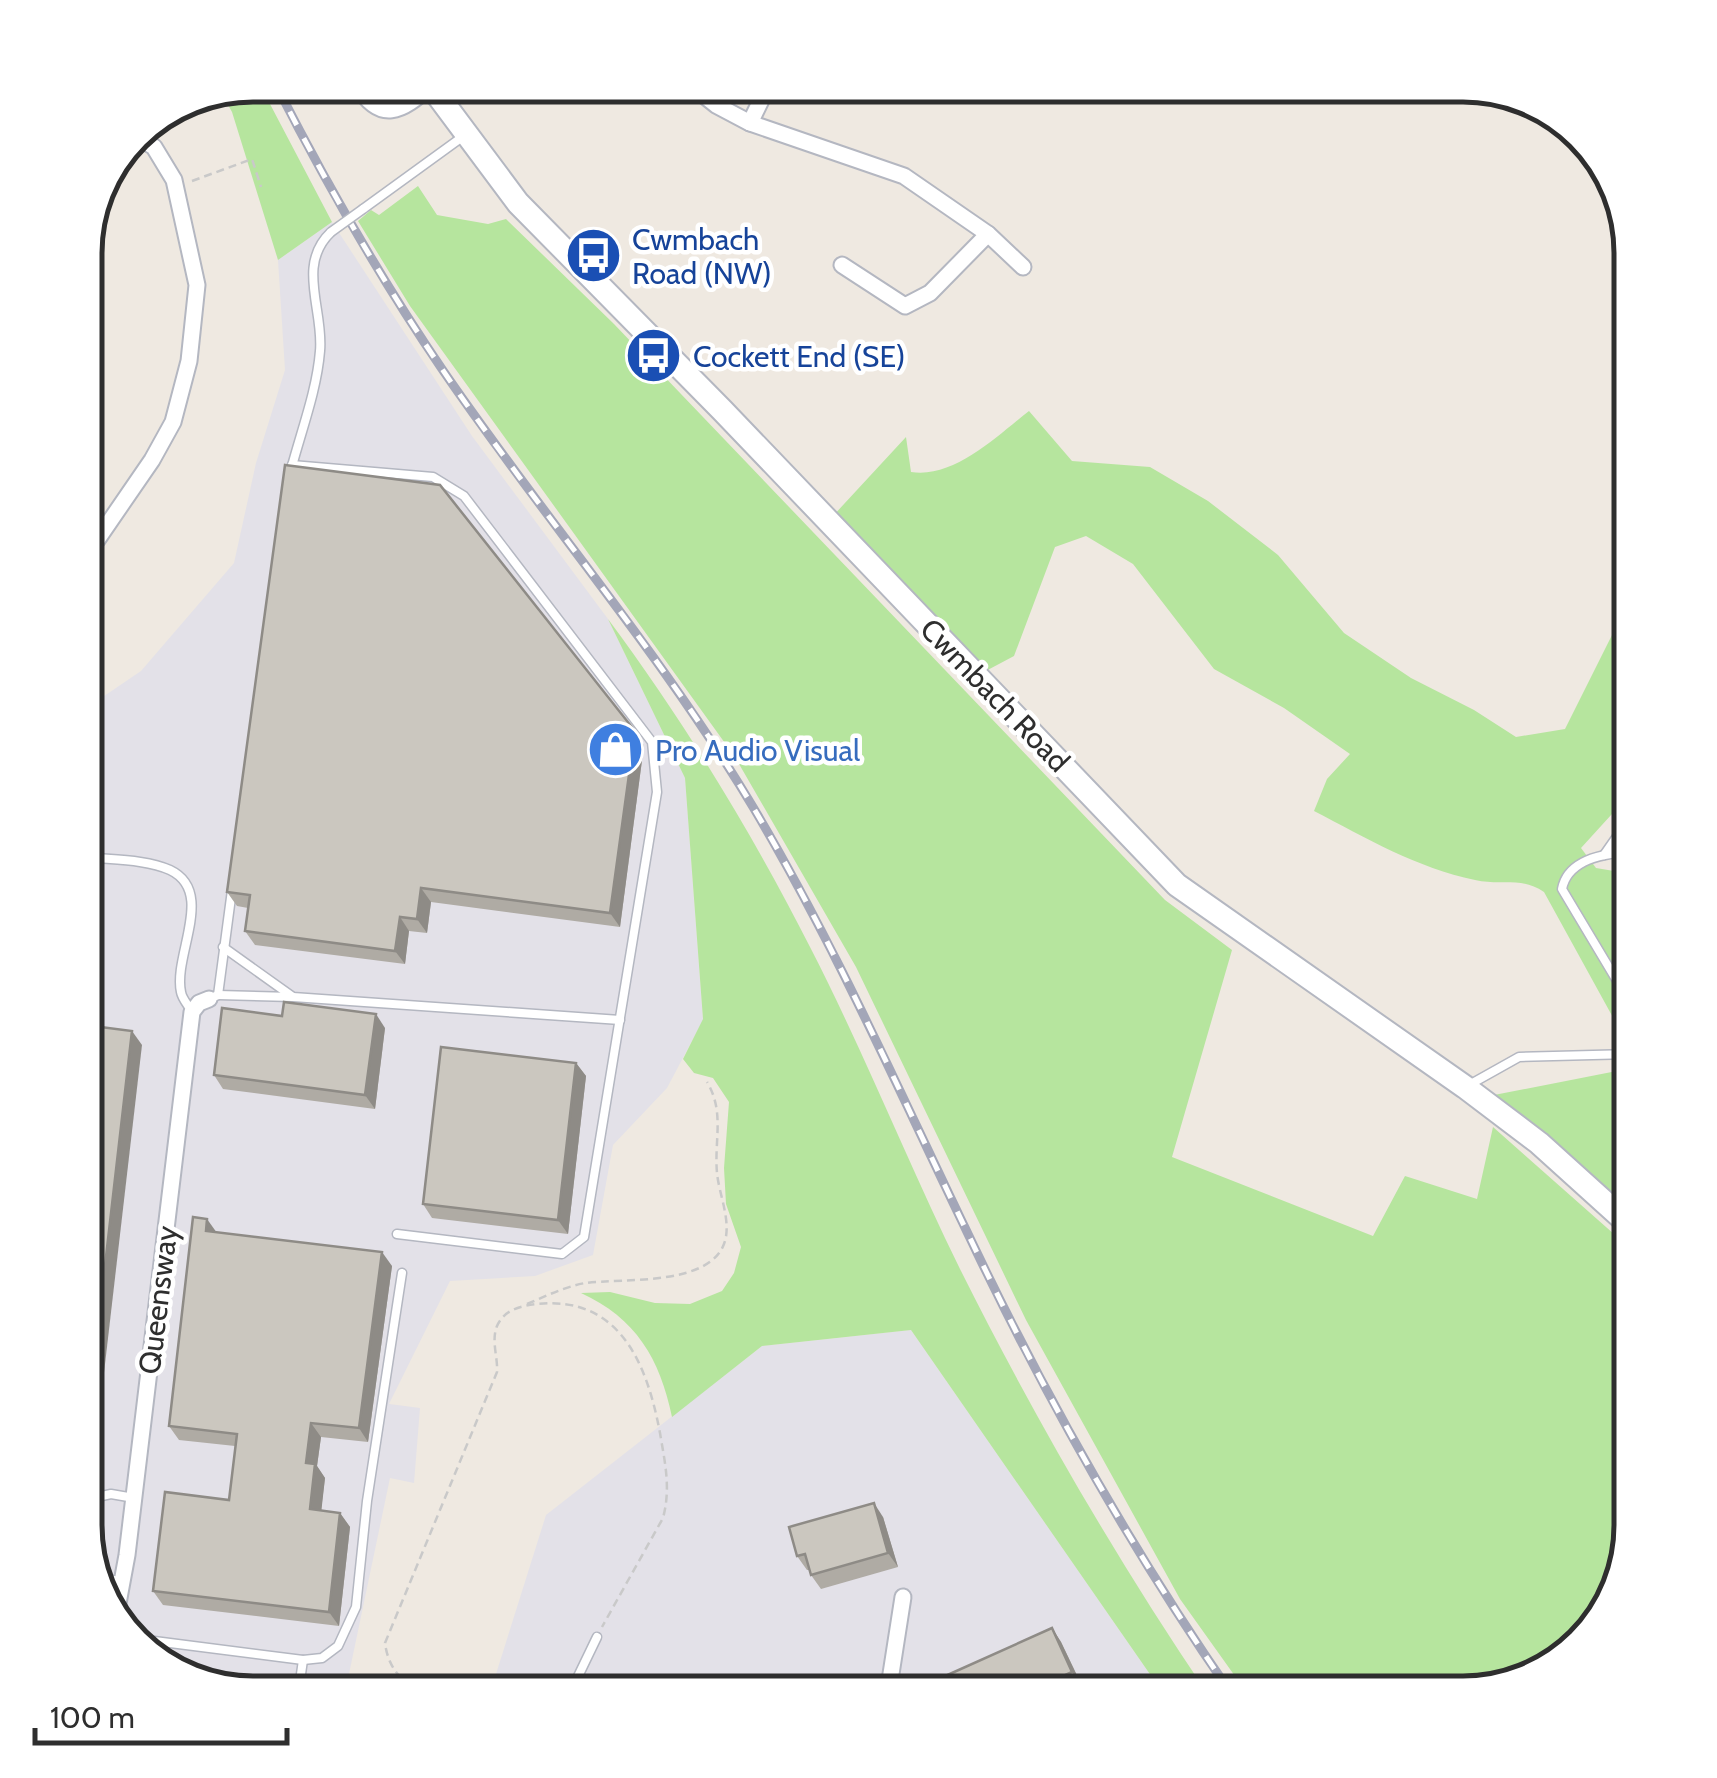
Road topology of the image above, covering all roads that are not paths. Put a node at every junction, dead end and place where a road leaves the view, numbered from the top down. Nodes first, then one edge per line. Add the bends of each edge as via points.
1 (367, 102) edge
2 (408, 102) edge
3 (442, 102) edge
4 (713, 102) edge
5 (760, 102) edge
6 (750, 123) junction
7 (467, 134) junction
8 (150, 144) edge
9 (988, 234) junction
10 (842, 265) dead end
11 (1023, 268) dead end
12 (292, 465) junction
13 (288, 479) edge
14 (103, 532) edge
15 (1614, 840) edge
16 (1614, 853) edge
17 (1604, 854) junction
18 (103, 860) edge
19 (234, 878) edge
20 (223, 948) junction
21 (1614, 976) edge
22 (213, 997) junction
23 (293, 998) junction
24 (192, 1012) junction
25 (620, 1020) junction
26 (1614, 1054) edge
27 (1465, 1088) junction
28 (1614, 1210) edge
29 (396, 1234) dead end
30 (402, 1272) dead end
31 (102, 1495) edge
32 (134, 1498) junction
33 (114, 1580) edge
34 (122, 1582) junction
35 (120, 1593) edge
36 (902, 1598) dead end
37 (597, 1637) road end
38 (160, 1642) edge
39 (303, 1660) junction
40 (301, 1676) edge
41 (578, 1676) edge
42 (891, 1676) edge

1 - 2 street via 394,112
3 - 7 main road, Cwmbach Road
4 - 6 street
5 - 6 street
6 - 9 street via 904,176
7 - 12 lane, bridge via 321,241 312,266 320,352
7 - 27 main road, Cwmbach Road via 553,241 1177,885
8 - 14 street via 174,180 196,285 188,361 173,422
9 - 10 street via 930,293 905,306
9 - 11 street
12 - 13 lane
12 - 25 lane via 432,477 464,496 652,742 657,792
15 - 17 lane
16 - 17 lane
17 - 21 lane via 1579,864 1562,888
18 - 24 lane via 170,870 188,885 192,904 180,990
19 - 20 lane
20 - 22 lane
20 - 23 lane
22 - 23 lane
22 - 24 street
23 - 25 lane
24 - 32 street, Queensway
25 - 29 lane via 584,1237 562,1254
26 - 27 lane via 1519,1057
27 - 28 main road, Cwmbach Road
30 - 39 lane via 356,1606 338,1646 322,1658
31 - 32 lane
32 - 34 street, Queensway
33 - 34 lane
34 - 35 street, Queensway
36 - 42 street
37 - 41 lane
38 - 39 lane
39 - 40 lane

